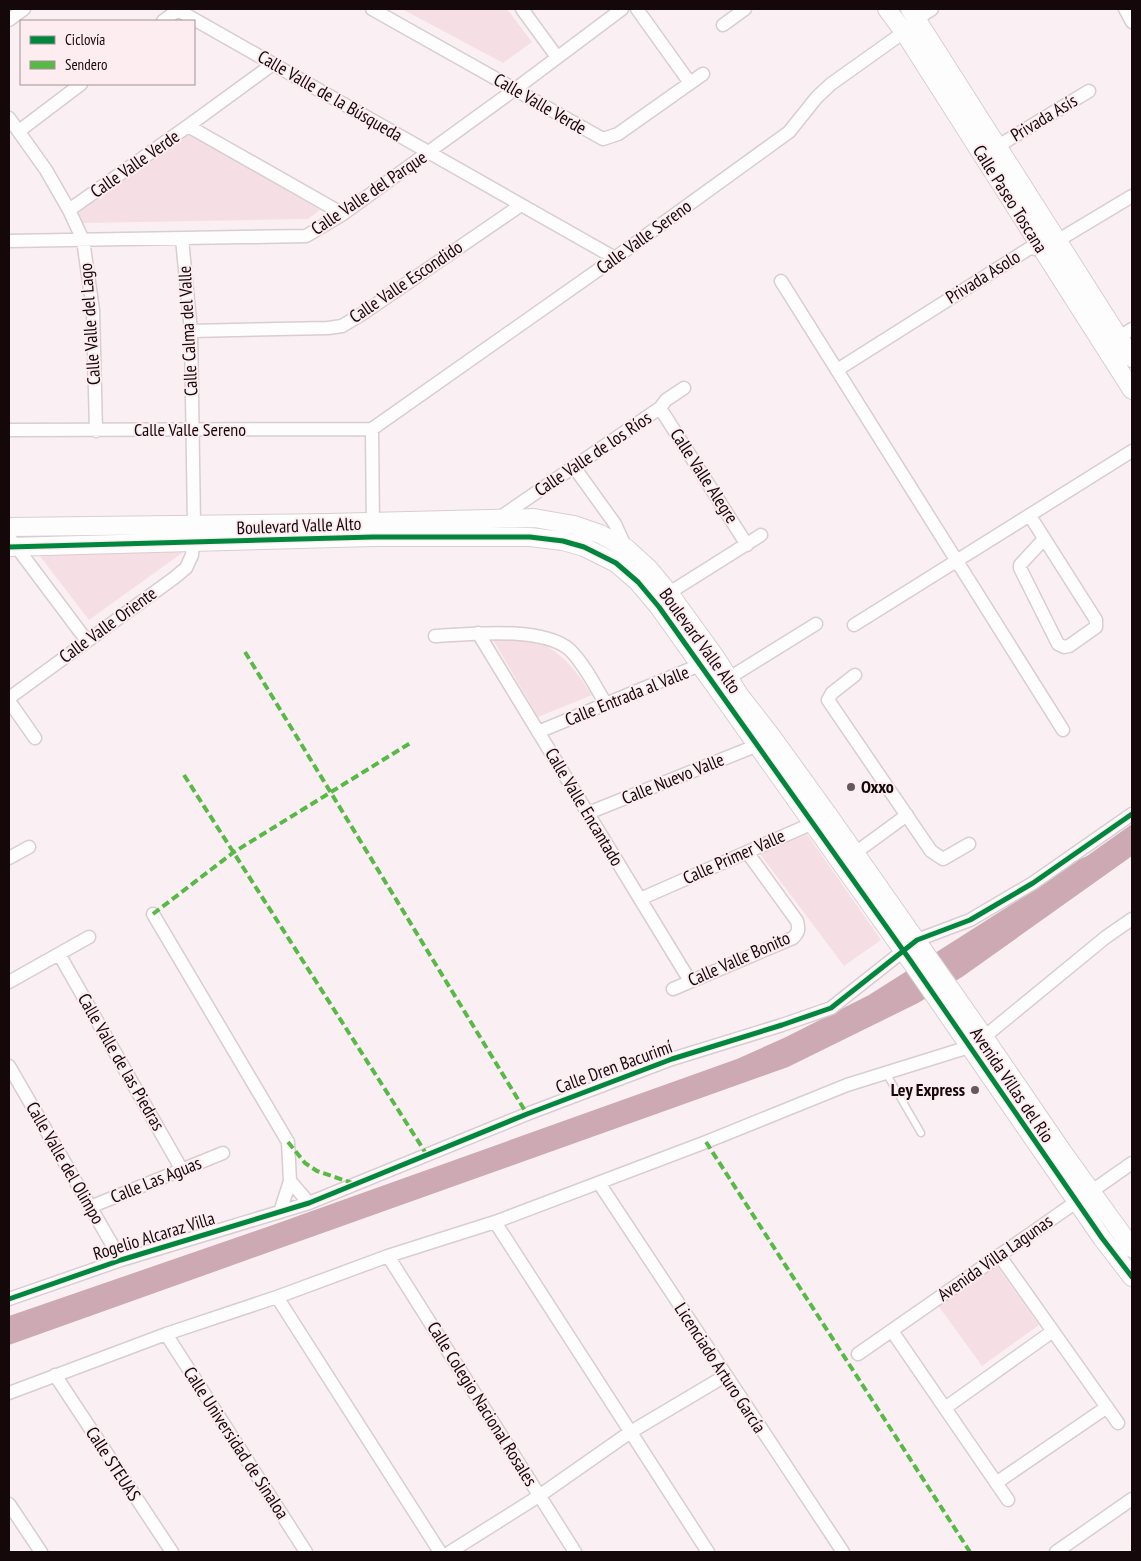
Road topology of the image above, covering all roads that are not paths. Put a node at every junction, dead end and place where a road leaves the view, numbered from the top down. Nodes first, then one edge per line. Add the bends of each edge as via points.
1 (24, 9) edge
2 (177, 9) edge
3 (372, 9) edge
4 (522, 9) edge
5 (622, 9) edge
6 (637, 9) edge
7 (745, 9) edge
8 (887, 9) edge
9 (932, 9) edge
10 (1125, 9) edge
11 (914, 14) edge
12 (9, 20) edge
13 (165, 20) edge
14 (1132, 22) edge
15 (723, 25) dead end
16 (904, 32) junction
17 (558, 57) junction
18 (272, 64) junction
19 (703, 74) dead end
20 (690, 83) junction
21 (80, 85) edge
22 (514, 90) junction
23 (1090, 91) dead end
24 (9, 118) edge
25 (188, 126) junction
26 (19, 131) junction
27 (998, 146) junction
28 (428, 152) junction
29 (1132, 196) edge
30 (521, 205) junction
31 (69, 210) junction
32 (343, 214) junction
33 (182, 239) junction
34 (83, 240) junction
35 (1057, 240) junction
36 (9, 241) edge
37 (1042, 250) junction
38 (615, 258) junction
39 (781, 281) dead end
40 (191, 330) junction
41 (1126, 333) edge
42 (1132, 358) edge
43 (837, 370) junction
44 (684, 388) dead end
45 (1132, 390) edge
46 (660, 408) junction
47 (372, 429) junction
48 (9, 430) edge
49 (192, 430) junction
50 (96, 431) junction
51 (1132, 451) edge
52 (574, 467) junction
53 (1030, 516) junction
54 (499, 518) junction
55 (194, 525) junction
56 (9, 527) edge
57 (373, 529) junction
58 (760, 535) dead end
59 (1044, 539) junction
60 (193, 543) junction
61 (12, 544) edge
62 (747, 544) junction
63 (626, 548) junction
64 (957, 562) junction
65 (670, 593) junction
66 (816, 624) dead end
67 (854, 625) dead end
68 (478, 633) junction
69 (435, 636) dead end
70 (87, 641) junction
71 (708, 662) junction
72 (854, 675) dead end
73 (729, 678) junction
74 (9, 700) edge
75 (606, 704) junction
76 (1063, 730) dead end
77 (538, 732) junction
78 (35, 738) dead end
79 (758, 745) junction
80 (588, 813) junction
81 (1132, 814) edge
82 (906, 815) junction
83 (829, 816) junction
84 (812, 823) junction
85 (969, 844) dead end
86 (29, 847) dead end
87 (747, 852) junction
88 (855, 853) junction
89 (9, 858) edge
90 (640, 898) junction
91 (153, 914) dead end
92 (1132, 919) edge
93 (89, 937) dead end
94 (913, 950) junction
95 (59, 954) junction
96 (690, 981) junction
97 (9, 982) edge
98 (673, 988) dead end
99 (958, 1016) junction
100 (984, 1037) junction
101 (969, 1047) junction
102 (9, 1066) edge
103 (886, 1073) junction
104 (921, 1133) dead end
105 (223, 1153) dead end
106 (1132, 1162) edge
107 (182, 1170) junction
108 (290, 1181) junction
109 (599, 1182) junction
110 (1091, 1191) junction
111 (1076, 1202) junction
112 (309, 1203) junction
113 (90, 1207) junction
114 (280, 1212) junction
115 (495, 1222) junction
116 (1132, 1248) edge
117 (999, 1255) junction
118 (388, 1256) junction
119 (121, 1260) junction
120 (1131, 1274) edge
121 (277, 1297) junction
122 (9, 1299) edge
123 (892, 1331) junction
124 (1052, 1331) junction
125 (166, 1334) junction
126 (858, 1354) dead end
127 (55, 1375) junction
128 (725, 1376) junction
129 (9, 1393) edge
130 (1107, 1407) junction
131 (945, 1408) junction
132 (1118, 1423) dead end
133 (630, 1433) junction
134 (996, 1483) junction
135 (539, 1496) junction
136 (1132, 1499) edge
137 (1008, 1500) dead end
138 (9, 1504) edge
139 (41, 1552) edge
140 (172, 1552) edge
141 (306, 1552) edge
142 (440, 1552) edge
143 (450, 1552) edge
144 (574, 1552) edge
145 (708, 1552) edge
146 (843, 1552) edge
147 (1056, 1552) edge

1 - 12 street
2 - 13 street
2 - 18 street, Calle Valle de la Búsqueda
3 - 22 street, Calle Valle Verde
4 - 17 street
5 - 17 street, Calle Valle del Parque
6 - 20 street
7 - 15 street
8 - 16 street, Calle Paseo Toscana
9 - 11 street
10 - 14 street
11 - 27 street, Calle Paseo Toscana
16 - 37 street, Calle Paseo Toscana
16 - 38 street, Calle Valle Sereno via 831,84 789,132
17 - 22 street, Calle Valle del Parque
18 - 25 street, Calle Valle Verde
18 - 28 street, Calle Valle de la Búsqueda
19 - 20 street, Calle Valle Verde
20 - 22 street, Calle Valle Verde via 618,134 603,139
21 - 26 street
22 - 28 street, Calle Valle del Parque
23 - 27 street, Privada Asís
24 - 26 street, Calle Valle del Lago
25 - 31 street, Calle Valle Verde
25 - 32 street
26 - 31 street, Calle Valle del Lago
27 - 35 street, Calle Paseo Toscana
28 - 30 street, Calle Valle de la Búsqueda
28 - 32 street, Calle Valle del Parque
29 - 35 street, Privada Asolo
30 - 38 street, Calle Valle de la Búsqueda
30 - 40 street, Calle Valle Escondido via 342,326
31 - 34 street, Calle Valle del Lago
32 - 33 street, Calle Valle del Parque via 306,236
33 - 34 street, Calle Valle del Parque
33 - 40 street, Calle Calma del Valle
34 - 36 street, Calle Valle del Parque
34 - 50 street, Calle Valle del Lago via 93,310
35 - 37 street, Privada Asolo
35 - 41 street, Calle Paseo Toscana
37 - 43 street, Privada Asolo via 1030,248
37 - 45 street, Calle Paseo Toscana
38 - 47 street, Calle Valle Sereno
39 - 43 street
40 - 49 street, Calle Calma del Valle
41 - 42 street, Calle Paseo Toscana
43 - 64 street
44 - 46 street, Calle Valle de los Ríos
46 - 52 street, Calle Valle de los Ríos
46 - 62 street, Calle Valle Alegre
47 - 49 street, Calle Valle Sereno
47 - 57 street
48 - 50 street, Calle Valle Sereno
49 - 50 street, Calle Valle Sereno
49 - 55 street, Calle Calma del Valle
51 - 53 street
52 - 54 street, Calle Valle de los Ríos
52 - 63 street via 615,524
53 - 59 street
53 - 64 street
54 - 57 street, Boulevard Valle Alto
54 - 63 street, Boulevard Valle Alto via 534,518 574,525
55 - 56 street, Boulevard Valle Alto
55 - 57 street, Boulevard Valle Alto via 327,523
55 - 60 street, Calle Calma del Valle
57 - 60 street, Boulevard Valle Alto
57 - 71 street, Boulevard Valle Alto via 530,537 584,547 616,563 638,582
58 - 62 street
59 - 59 street via 1097,623 1096,627 1064,648 1058,644 1020,568
60 - 61 street, Boulevard Valle Alto
60 - 70 street, Calle Valle Oriente via 186,568
61 - 70 street
62 - 65 street
63 - 65 street, Boulevard Valle Alto
64 - 67 street
64 - 76 street
65 - 71 street, Boulevard Valle Alto
66 - 73 street
68 - 69 street
68 - 75 street via 526,634 552,640 568,649 582,664
68 - 77 street, Calle Valle Encantado
70 - 74 street, Calle Valle Oriente
71 - 73 street, Boulevard Valle Alto
71 - 75 street, Calle Entrada al Valle
71 - 79 street, Boulevard Valle Alto
72 - 82 street via 828,700
73 - 83 street, Boulevard Valle Alto
74 - 78 street
75 - 77 street, Calle Entrada al Valle
77 - 80 street, Calle Valle Encantado
79 - 80 street, Calle Nuevo Valle
79 - 84 street, Boulevard Valle Alto
80 - 90 street, Calle Valle Encantado
81 - 94 street, Calle Dren Bacurimí via 1033,883
82 - 85 street via 931,851 943,859
82 - 88 street
83 - 84 street, Calle Primer Valle
83 - 88 street, Boulevard Valle Alto
84 - 87 street, Calle Primer Valle
84 - 94 street, Boulevard Valle Alto
86 - 89 street
87 - 90 street, Calle Primer Valle
87 - 96 street, Calle Valle Bonito via 797,921 798,933 793,938
88 - 94 street, Boulevard Valle Alto
90 - 96 street, Calle Valle Encantado
91 - 108 street via 288,1142
92 - 100 street
93 - 95 street
94 - 99 street, Boulevard Valle Alto
94 - 112 street, Calle Dren Bacurimí via 831,1008 672,1059
95 - 97 street
95 - 107 street, Calle Valle de las Piedras
96 - 98 street, Calle Valle Bonito
99 - 100 street
99 - 101 street, Avenida Villas del Rio
100 - 101 street
100 - 110 street
101 - 103 street
101 - 111 street, Avenida Villas del Rio
102 - 113 street, Calle Valle del Olimpo
103 - 104 lane
103 - 109 street via 847,1085
105 - 107 street, Calle Las Aguas
106 - 110 street, Avenida Villa Lagunas
107 - 113 street, Calle Las Aguas
108 - 112 street
108 - 114 street
109 - 115 street
109 - 128 street, Licenciado Arturo García
110 - 111 street, Avenida Villa Lagunas
110 - 116 street
111 - 117 street, Avenida Villa Lagunas
111 - 120 street, Avenida Villas del Rio
112 - 114 street, Rogelio Alcaraz Villa
113 - 119 street, Calle Valle del Olimpo
114 - 119 street, Rogelio Alcaraz Villa
115 - 118 street
115 - 133 street
117 - 123 street, Avenida Villa Lagunas
117 - 124 street
118 - 121 street
118 - 135 street, Calle Colegio Nacional Rosales
119 - 122 street, Rogelio Alcaraz Villa
121 - 125 street
121 - 142 street
123 - 126 street, Avenida Villa Lagunas
123 - 131 street
124 - 130 street
124 - 131 street
125 - 127 street
125 - 141 street, Calle Universidad de Sinaloa
127 - 129 street
127 - 140 street, Calle STEUAS
128 - 133 street
128 - 146 street, Licenciado Arturo García
130 - 132 street
130 - 134 street
131 - 134 street
133 - 135 street
133 - 145 street
134 - 137 street
135 - 143 street
135 - 144 street, Calle Colegio Nacional Rosales
136 - 147 street
138 - 139 street

